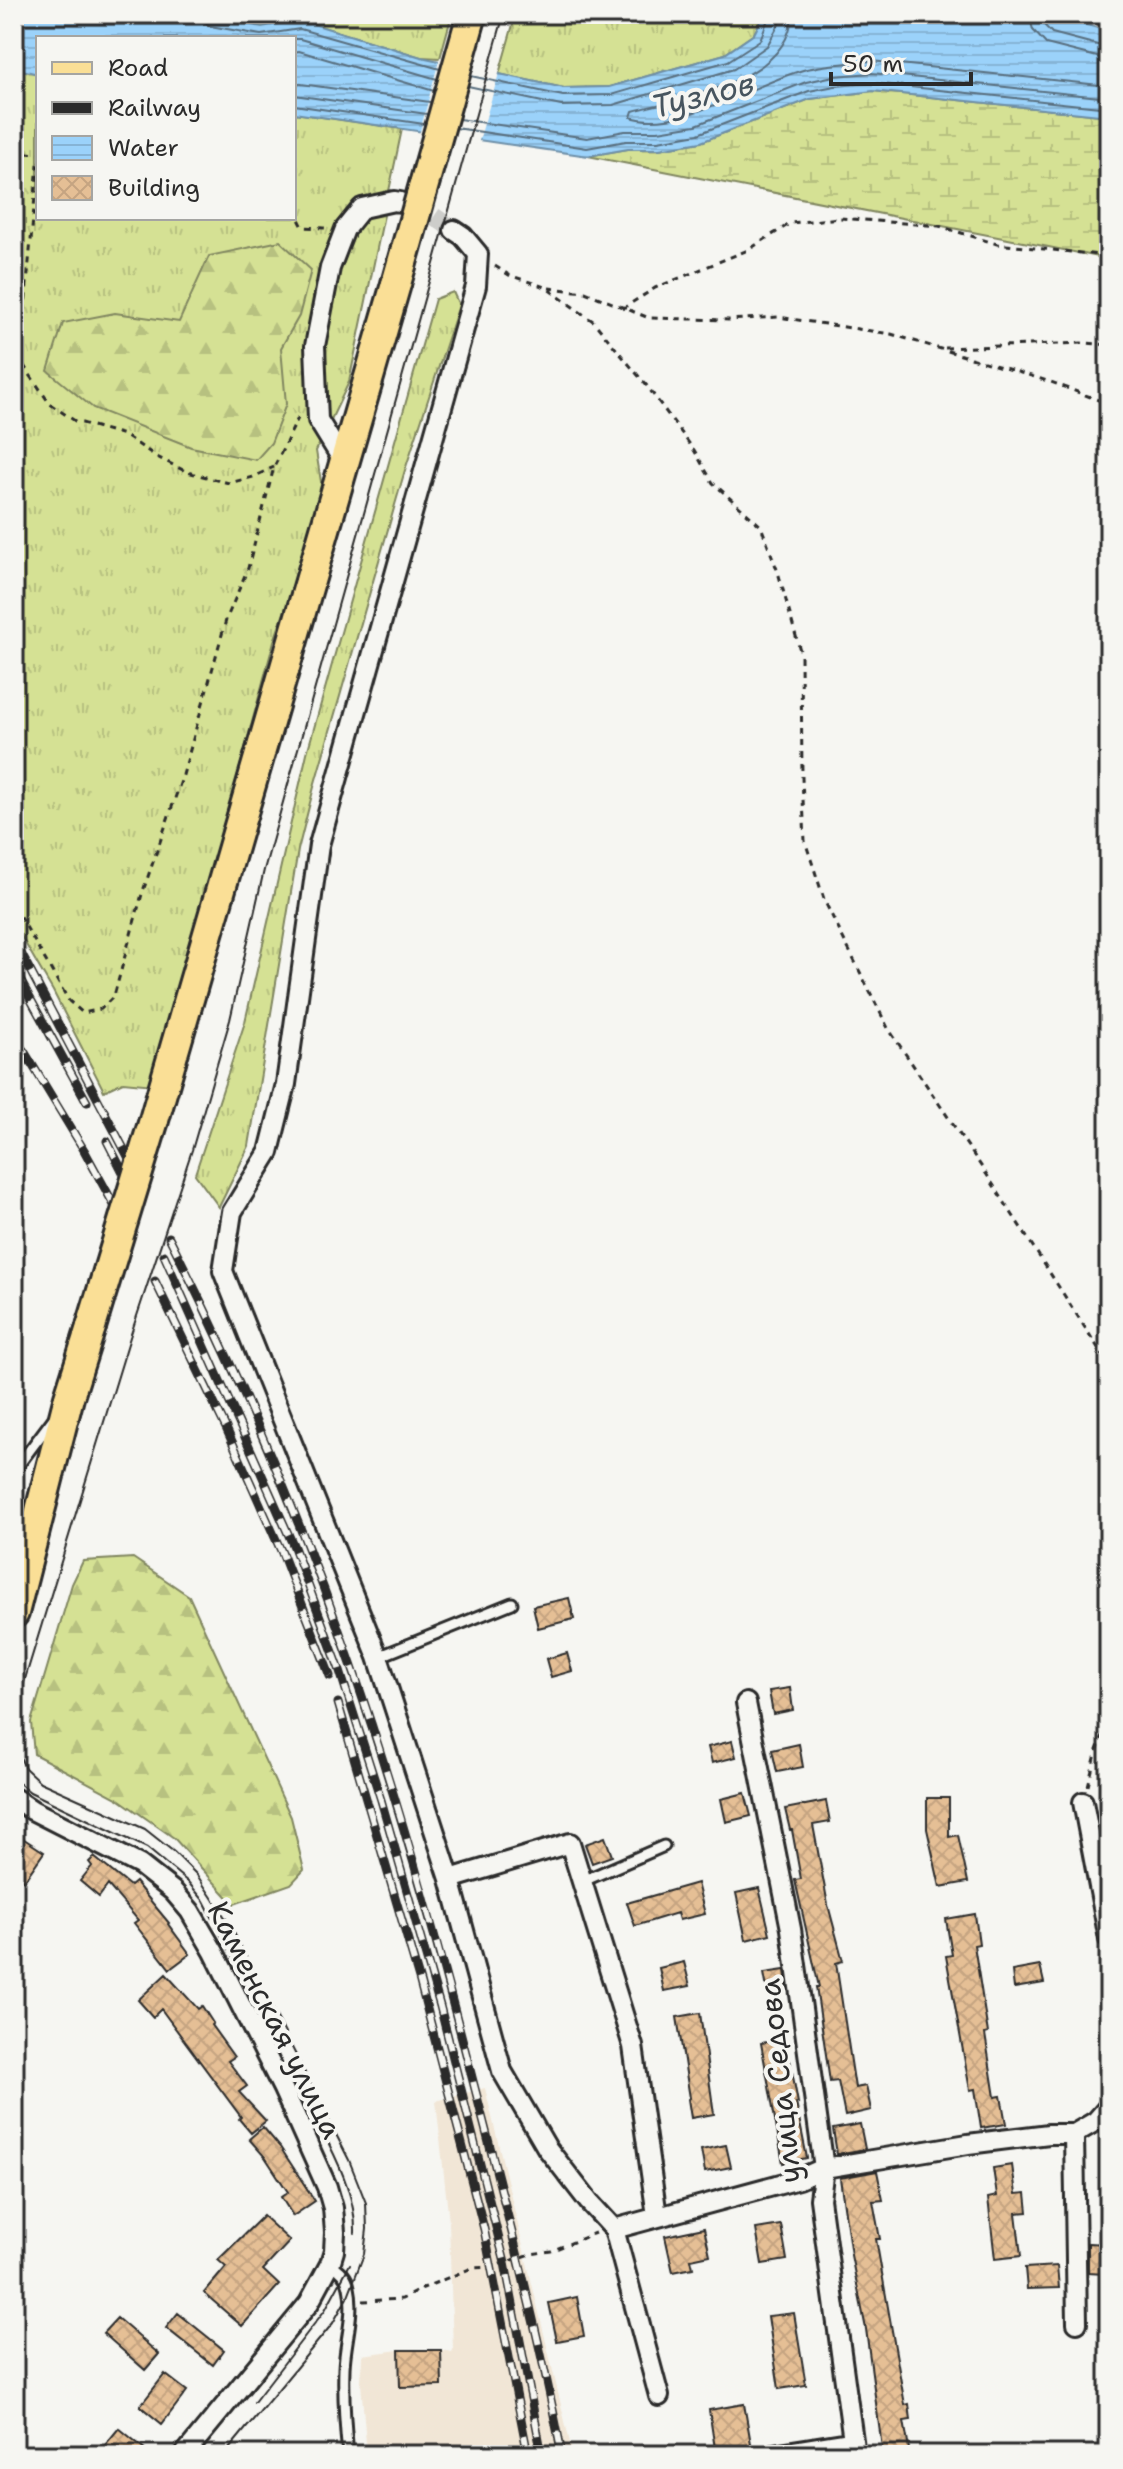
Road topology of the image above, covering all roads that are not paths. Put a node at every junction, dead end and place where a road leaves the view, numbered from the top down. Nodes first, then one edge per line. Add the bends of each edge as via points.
1 (472, 14) edge
2 (400, 202) tunnel mouth
3 (454, 230) tunnel mouth
4 (345, 464) junction
5 (69, 1397) junction
6 (14, 1471) edge
7 (512, 1603) dead end
8 (14, 1613) edge
9 (378, 1657) junction
10 (746, 1703) dead end
11 (14, 1798) edge
12 (1083, 1802) road end
13 (664, 1846) dead end
14 (450, 1879) junction
15 (583, 1881) junction
16 (1109, 1939) edge
17 (1109, 2106) edge
18 (1074, 2134) junction
19 (824, 2168) junction
20 (657, 2216) junction
21 (614, 2229) junction
22 (330, 2264) junction
23 (1077, 2323) dead end
24 (659, 2396) dead end
25 (854, 2446) edge
26 (771, 2450) dead end
27 (184, 2455) edge
28 (348, 2455) edge

1 - 4 main road, bridge
2 - 4 street via 362,208 345,229 330,268 315,346 318,420
3 - 9 street via 478,254 476,286 319,845 286,1084 269,1152 232,1212 223,1271
4 - 5 main road, bridge
5 - 6 lane
5 - 8 main road
7 - 9 lane
9 - 14 street
10 - 19 street, улица Седова via 791,1929
11 - 22 street, Каменская улица via 140,1865 190,1911 283,2089 327,2187 335,2232
12 - 16 street
13 - 15 lane
14 - 15 street via 570,1843
14 - 21 street via 502,2071 547,2148
15 - 20 street via 633,2046
17 - 18 street
18 - 19 street via 968,2144
18 - 23 street
19 - 20 street
19 - 25 street, улица Седова via 820,2199
20 - 21 street
21 - 24 street
22 - 27 street via 309,2303
22 - 28 lane via 348,2280 351,2302 344,2365
25 - 26 lane

